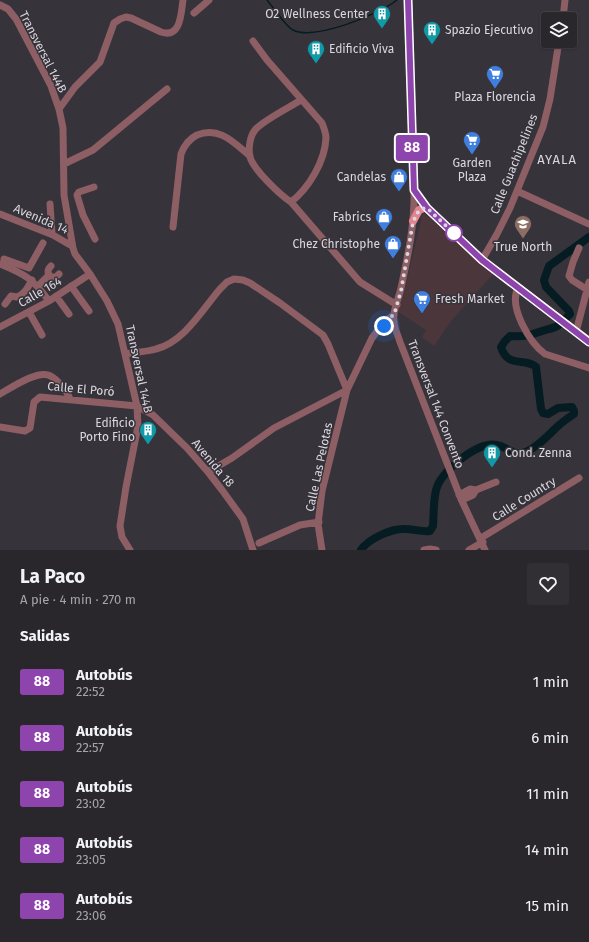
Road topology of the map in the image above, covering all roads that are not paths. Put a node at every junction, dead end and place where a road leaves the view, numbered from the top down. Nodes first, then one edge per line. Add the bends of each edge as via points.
1 (183, 0) edge
2 (209, 0) edge
3 (408, 0) edge
4 (565, 0) edge
5 (0, 5) edge
6 (564, 12) edge
7 (194, 13) dead end
8 (253, 41) dead end
9 (558, 48) edge
10 (167, 89) dead end
11 (301, 100) junction
12 (59, 109) junction
13 (250, 156) junction
14 (64, 164) junction
15 (94, 187) dead end
16 (414, 190) junction
17 (517, 191) junction
18 (291, 202) junction
19 (50, 204) dead end
20 (427, 208) junction
21 (0, 214) edge
22 (413, 222) junction
23 (589, 224) edge
24 (173, 227) dead end
25 (52, 234) junction
26 (95, 239) dead end
27 (43, 243) dead end
28 (72, 246) junction
29 (579, 248) dead end
30 (482, 260) junction
31 (4, 262) edge
32 (51, 266) dead end
33 (59, 274) dead end
34 (90, 274) junction
35 (49, 275) junction
36 (32, 280) junction
37 (588, 285) edge
38 (38, 286) junction
39 (71, 286) junction
40 (518, 288) junction
41 (56, 296) junction
42 (49, 301) junction
43 (5, 304) dead end
44 (397, 305) junction
45 (88, 311) dead end
46 (29, 312) junction
47 (69, 314) dead end
48 (394, 315) junction
49 (0, 327) edge
50 (380, 328) junction
51 (395, 328) junction
52 (576, 332) junction
53 (42, 335) dead end
54 (589, 342) edge
55 (125, 354) junction
56 (589, 368) edge
57 (347, 390) junction
58 (0, 394) edge
59 (70, 399) junction
60 (137, 406) junction
61 (0, 427) edge
62 (208, 472) junction
63 (579, 478) dead end
64 (496, 482) dead end
65 (460, 498) junction
66 (319, 522) junction
67 (482, 540) junction
68 (259, 543) dead end
69 (130, 550) edge
70 (253, 550) edge
71 (322, 550) edge
72 (424, 550) edge
73 (436, 550) edge
74 (469, 550) edge
75 (486, 550) edge

1 - 12 street via 177,29 171,34 126,17 114,23 100,62 75,87
2 - 7 street
3 - 16 main road
4 - 6 street
5 - 12 street, Transversal 144B via 16,19 51,86
8 - 11 street
9 - 17 street, Calle Guachipelines via 543,127
10 - 14 street via 94,150
11 - 13 street via 254,131 250,140
11 - 18 street via 322,123 326,137 323,151 308,186
12 - 14 street, Transversal 144B via 63,128
13 - 18 street via 263,176
13 - 24 street via 232,141 213,132 191,139 182,149
14 - 28 street, Transversal 144B via 64,195
15 - 26 street via 77,194 83,215
16 - 20 main road
16 - 22 street, Transversal 144 Convento
17 - 23 street
17 - 30 street, Calle Guachipelines via 498,234
18 - 44 street via 360,282
19 - 25 street
20 - 22 main road via 419,210
20 - 30 main road
21 - 25 street, Avenida 14
22 - 44 street, Transversal 144 Convento
25 - 28 street, Avenida 14
27 - 31 street via 29,268
28 - 34 street, Transversal 144B
29 - 37 street via 569,276 572,280
30 - 40 main road
31 - 36 street
32 - 35 street
33 - 35 street via 53,278
34 - 39 street, Calle 164
34 - 55 street, Transversal 144B via 118,324
35 - 38 street
36 - 38 street
36 - 43 street via 24,294 11,296
37 - 52 street
38 - 42 street
39 - 41 street, Calle 164
39 - 45 street
40 - 52 main road
40 - 56 street via 516,311 540,350 545,354
41 - 42 street, Calle 164
41 - 47 street
42 - 46 street, Calle 164
44 - 48 street, Transversal 144 Convento
46 - 49 street, Calle 164
46 - 53 street
48 - 50 street, Calle Las Pelotas
48 - 51 street, Transversal 144 Convento
50 - 51 street
50 - 57 street, Calle Las Pelotas via 367,347
51 - 65 street, Transversal 144 Convento
52 - 54 main road
55 - 57 street via 169,344 185,331 227,282 243,280 250,282 322,335
55 - 60 street, Transversal 144B
57 - 62 street via 274,428
57 - 66 street, Calle Las Pelotas via 322,491
58 - 59 street via 36,375 43,374 50,375 57,381 68,392
59 - 60 street, Calle El Poró
59 - 61 street, Calle El Poró via 40,397 34,402 28,430
60 - 62 street, Avenida 18 via 153,415
60 - 69 street, Transversal 144B via 139,419 128,468 120,526 122,537
62 - 70 street, Avenida 18 via 243,519
63 - 67 street, Calle Country
64 - 65 street via 476,490 470,489
65 - 67 street, Transversal 144 Convento
66 - 68 street via 300,524
66 - 71 street, Calle Las Pelotas
67 - 74 street, Calle Country
67 - 75 street, Transversal 144 Convento
72 - 73 street

